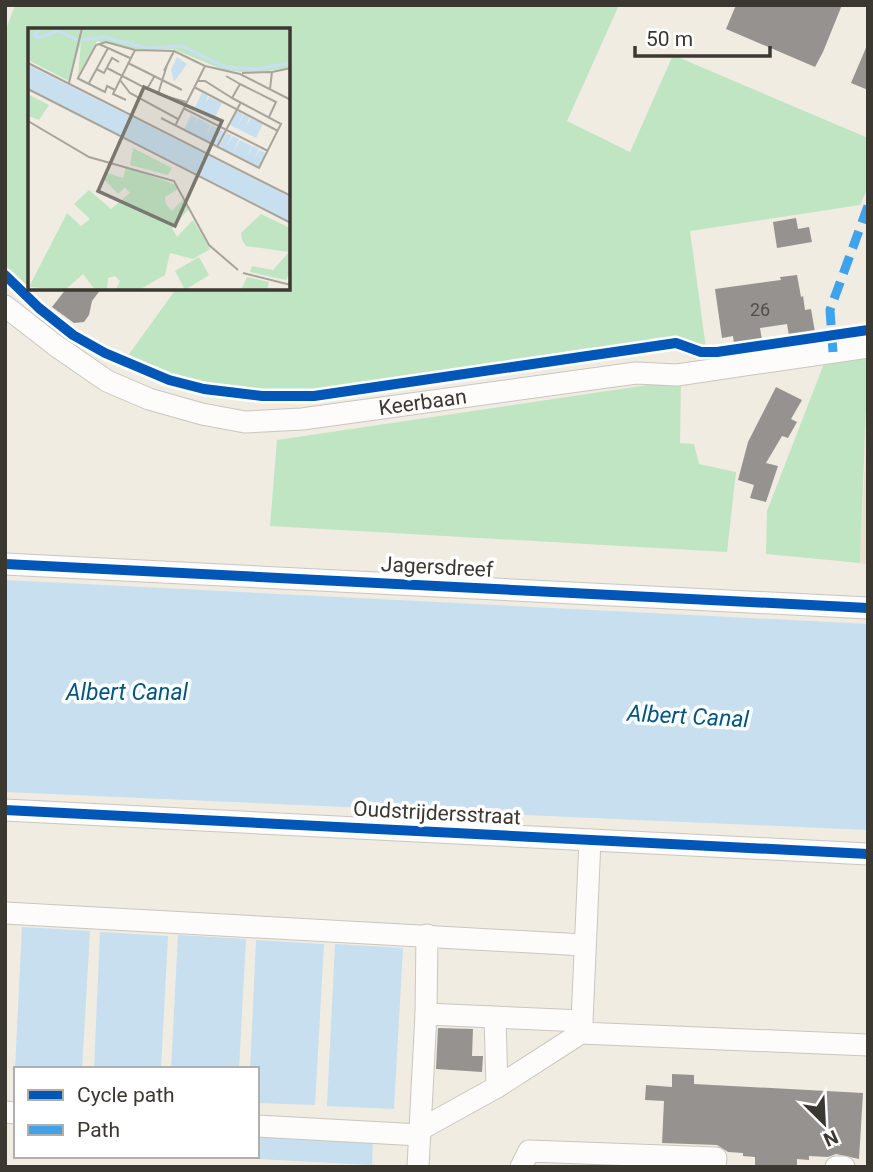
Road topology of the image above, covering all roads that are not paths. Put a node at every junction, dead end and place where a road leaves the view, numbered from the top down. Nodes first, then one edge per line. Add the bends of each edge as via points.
1 (5, 306) edge
2 (868, 347) edge
3 (5, 564) edge
4 (868, 608) edge
5 (5, 810) edge
6 (590, 841) junction
7 (868, 854) edge
8 (5, 913) edge
9 (427, 935) junction
10 (584, 945) junction
11 (426, 1014) junction
12 (495, 1018) junction
13 (581, 1027) junction
14 (868, 1045) edge
15 (497, 1087) junction
16 (259, 1126) edge
17 (420, 1132) junction
18 (418, 1167) edge
19 (521, 1167) edge
20 (715, 1167) edge
21 (836, 1167) edge
22 (845, 1167) edge

1 - 2 street, Keerbaan via 107,381 188,410 245,422 302,419 636,373 677,376
3 - 4 street, Jagersdreef
5 - 6 street, Oudstrijdersstraat
6 - 7 street, Oudstrijdersstraat
6 - 10 street
8 - 9 street
9 - 10 street
9 - 11 street
10 - 13 street
11 - 12 street
11 - 17 street
12 - 13 street
12 - 15 street
13 - 14 street
13 - 15 street
15 - 17 street
16 - 17 street
17 - 18 street
19 - 20 street via 529,1151 716,1158
21 - 22 street

